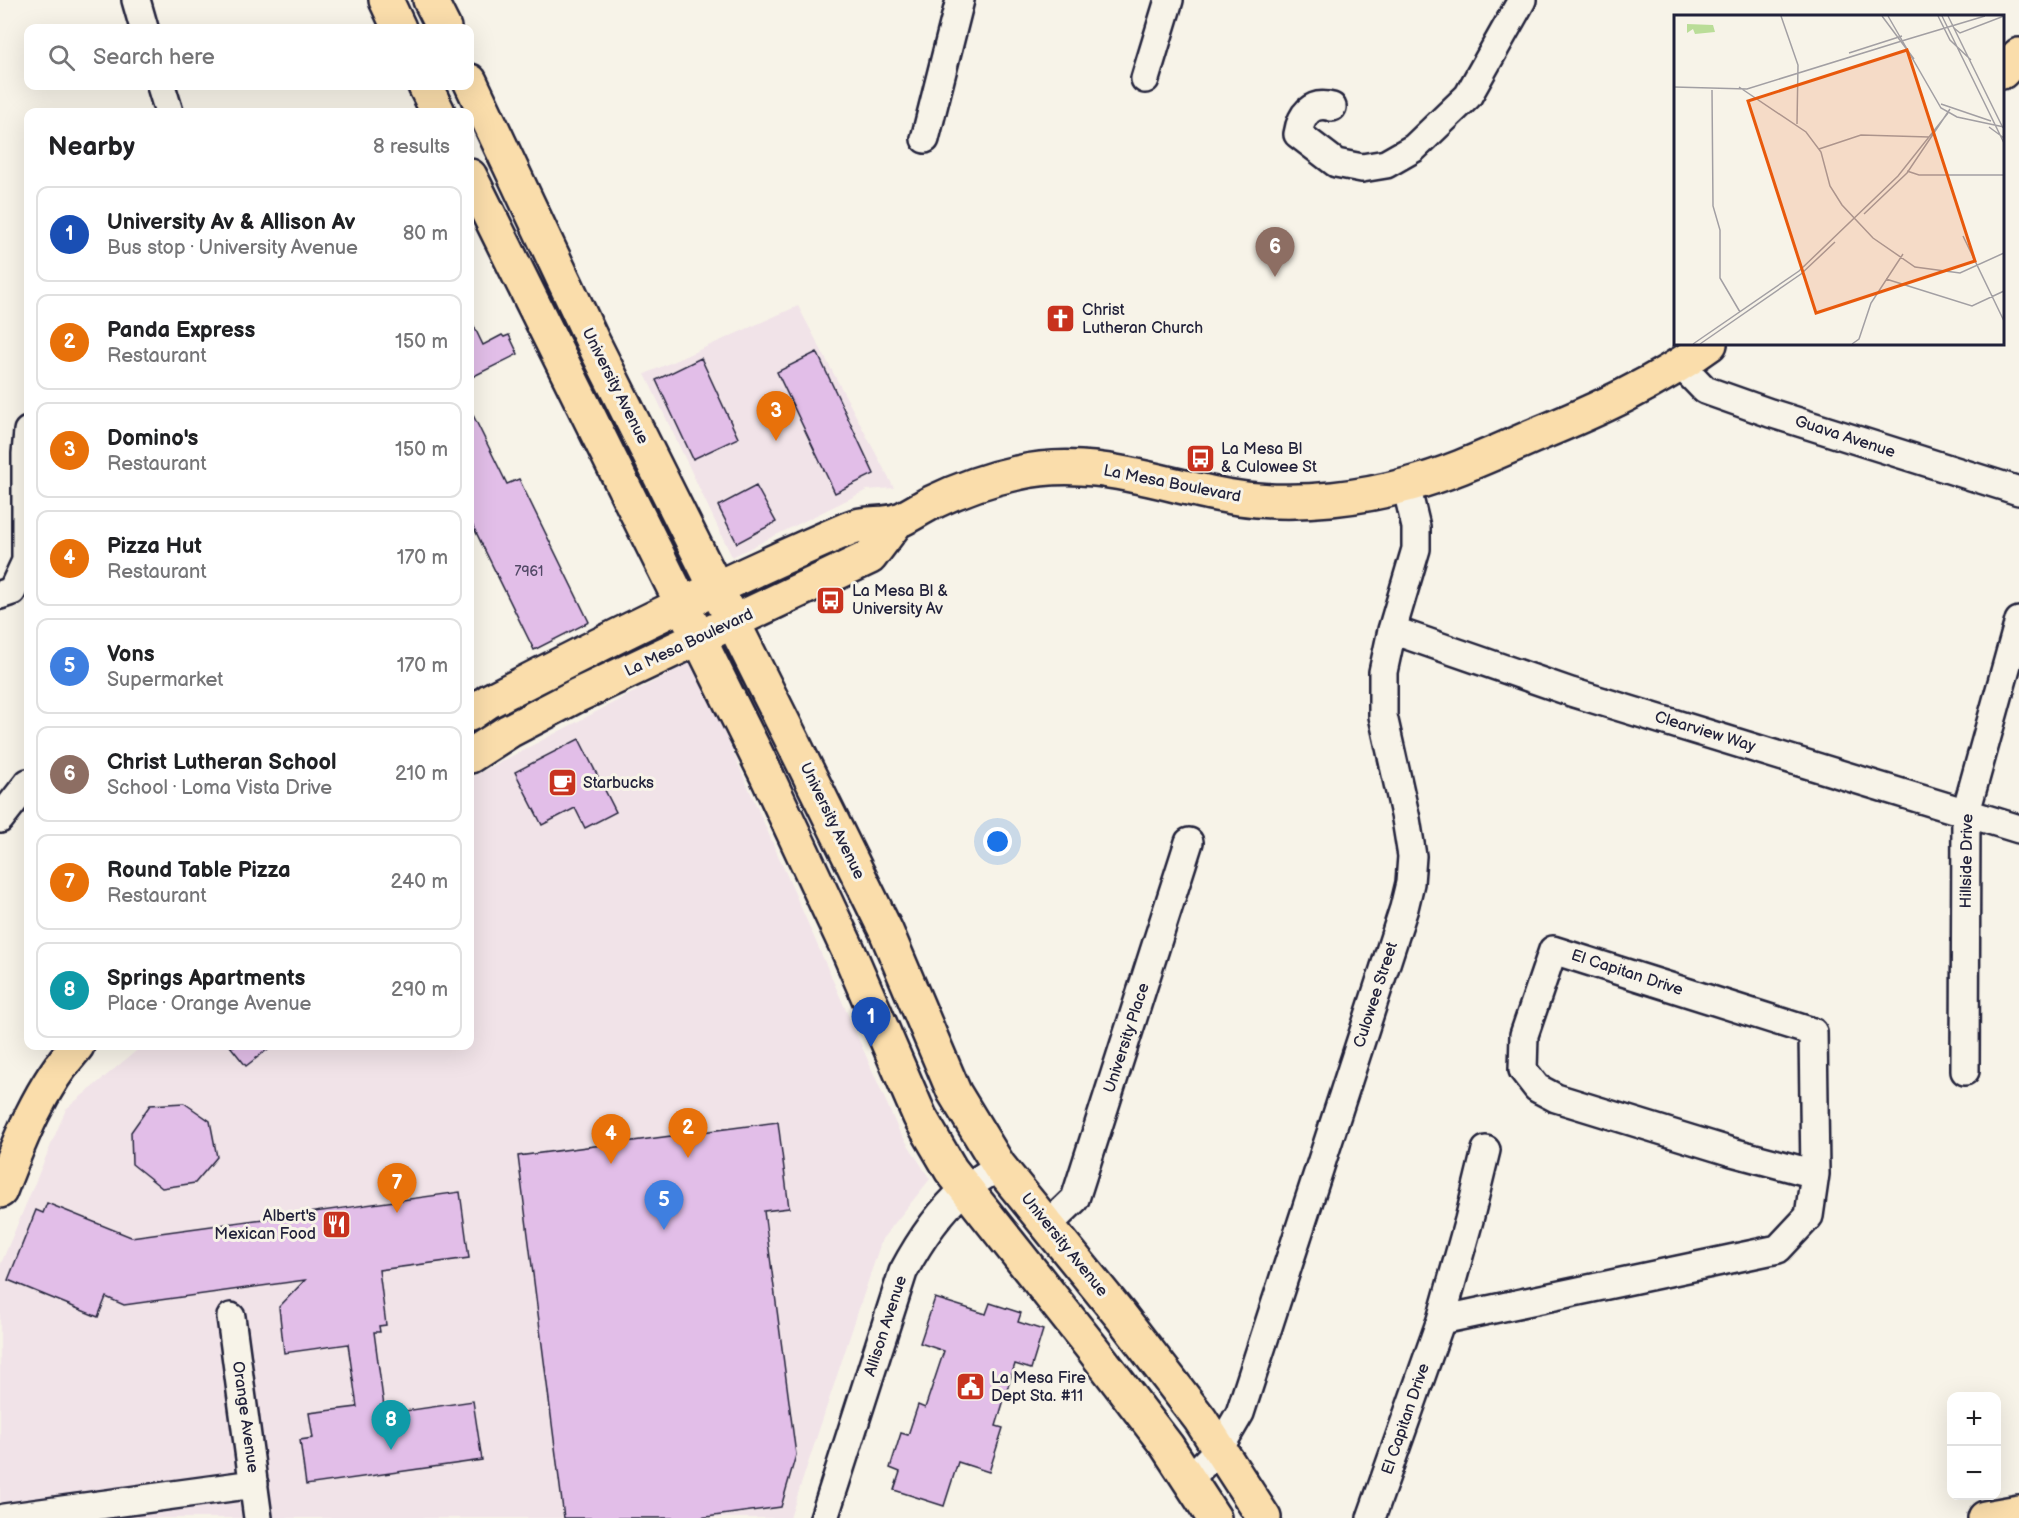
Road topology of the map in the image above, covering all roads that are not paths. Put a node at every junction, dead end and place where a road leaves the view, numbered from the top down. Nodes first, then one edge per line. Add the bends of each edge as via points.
1 (136, 0) edge
2 (386, 0) edge
3 (430, 0) edge
4 (960, 0) edge
5 (1169, 0) edge
6 (1522, 0) edge
7 (143, 24) edge
8 (397, 24) edge
9 (442, 24) edge
10 (2019, 55) edge
11 (2004, 70) edge
12 (1145, 79) dead end
13 (474, 89) edge
14 (162, 90) edge
15 (427, 90) edge
16 (1332, 107) dead end
17 (168, 108) edge
18 (436, 108) edge
19 (925, 139) dead end
20 (474, 184) edge
21 (1709, 345) edge
22 (1682, 365) junction
23 (1406, 485) junction
24 (2019, 491) edge
25 (898, 520) junction
26 (24, 565) edge
27 (717, 589) junction
28 (10, 594) edge
29 (683, 604) junction
30 (2019, 621) edge
31 (733, 622) junction
32 (1392, 630) junction
33 (699, 638) junction
34 (474, 711) edge
35 (474, 753) edge
36 (24, 788) edge
37 (1966, 812) junction
38 (0, 819) edge
39 (2019, 829) edge
40 (1189, 842) dead end
41 (74, 1050) edge
42 (1965, 1071) dead end
43 (1486, 1150) dead end
44 (999, 1166) junction
45 (1815, 1174) junction
46 (966, 1189) junction
47 (0, 1191) edge
48 (1048, 1225) junction
49 (231, 1317) dead end
50 (1441, 1320) junction
51 (1219, 1449) junction
52 (1189, 1479) junction
53 (254, 1484) junction
54 (2019, 1512) edge
55 (4, 1518) edge
56 (258, 1518) edge
57 (824, 1518) edge
58 (1214, 1518) edge
59 (1264, 1518) edge
60 (1371, 1518) edge
61 (1985, 1518) edge

1 - 7 street
2 - 8 main road
3 - 9 main road
4 - 19 street
5 - 12 street
6 - 16 street via 1468,96 1404,154 1386,164 1362,168 1336,163 1298,134 1300,120 1311,108 1323,104
10 - 11 main road
13 - 27 main road, University Avenue via 593,342
14 - 17 street
15 - 18 main road
20 - 29 main road
21 - 22 main road, La Mesa Boulevard
22 - 23 main road, La Mesa Boulevard via 1587,414
22 - 24 street, Guava Avenue via 1705,390
23 - 25 main road, La Mesa Boulevard via 1328,498 1257,500 1102,469 1055,468 1019,472 975,485
23 - 32 street, Culowee Street via 1416,527 1416,549
25 - 27 main road, La Mesa Boulevard via 855,525
25 - 31 main road, La Mesa Boulevard via 870,557
26 - 28 street
27 - 29 main road, La Mesa Boulevard
27 - 31 main road, University Avenue
29 - 33 main road
29 - 34 main road, La Mesa Boulevard
30 - 37 street, Hillside Drive
31 - 33 main road, La Mesa Boulevard
31 - 44 main road, University Avenue via 886,931 954,1092
32 - 37 street, Clearview Way via 1571,692
32 - 51 street, Culowee Street via 1383,672 1383,716 1412,856 1410,883 1240,1413
33 - 35 main road, La Mesa Boulevard via 547,711
33 - 46 main road via 768,776 920,1117
36 - 38 street
37 - 39 street, Clearview Way
37 - 42 street, Hillside Drive
40 - 48 street, University Place via 1075,1199
41 - 47 main road via 25,1126
43 - 50 street, El Capitan Drive
44 - 46 street, Allison Avenue
44 - 48 main road, University Avenue
45 - 45 street, El Capitan Drive via 1813,1032 1553,950 1524,1035 1523,1070 1537,1088 1567,1101
45 - 50 street, El Capitan Drive via 1809,1216 1778,1249
46 - 52 main road
46 - 57 street, Allison Avenue via 936,1221 903,1272
48 - 51 main road, University Avenue via 1200,1419
49 - 53 street, Orange Avenue
50 - 60 street, El Capitan Drive
51 - 52 street, Culowee Street
51 - 59 main road, University Avenue
52 - 58 main road
53 - 55 street
53 - 56 street, Orange Avenue
54 - 61 main road

